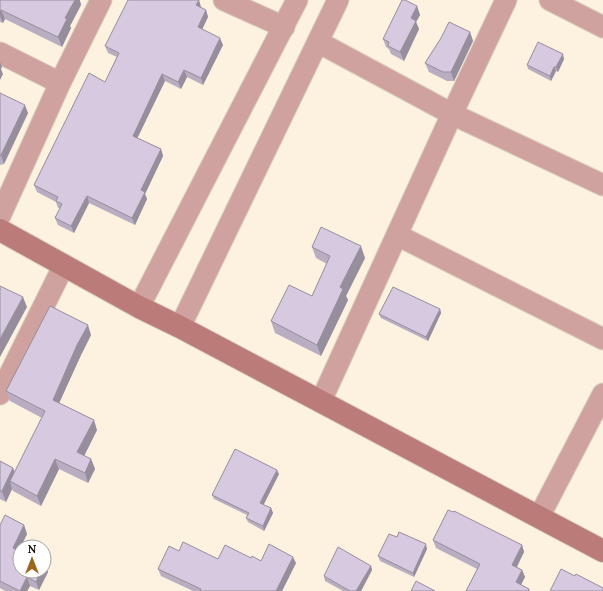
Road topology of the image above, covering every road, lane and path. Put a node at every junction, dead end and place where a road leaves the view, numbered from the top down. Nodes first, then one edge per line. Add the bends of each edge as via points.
1 (101, 0) edge
2 (224, 0) edge
3 (297, 0) edge
4 (338, 0) edge
5 (506, 0) edge
6 (550, 0) edge
7 (284, 27) junction
8 (603, 27) edge
9 (318, 42) junction
10 (0, 53) edge
11 (60, 83) junction
12 (452, 114) junction
13 (603, 186) edge
14 (0, 216) edge
15 (0, 230) edge
16 (397, 235) junction
17 (64, 265) junction
18 (139, 307) junction
19 (180, 327) junction
20 (603, 339) edge
21 (0, 394) edge
22 (603, 394) edge
23 (321, 401) junction
24 (539, 517) junction
25 (603, 551) edge

1 - 11 street
2 - 7 street
3 - 7 street
4 - 9 street
5 - 12 street
6 - 8 street
7 - 18 street
9 - 12 street
9 - 19 street
10 - 11 street
11 - 14 street
12 - 13 street
12 - 16 street
15 - 17 street
16 - 20 street
16 - 23 street
17 - 18 street
17 - 21 street
18 - 19 street
19 - 23 street
22 - 24 street
23 - 24 street
24 - 25 street

